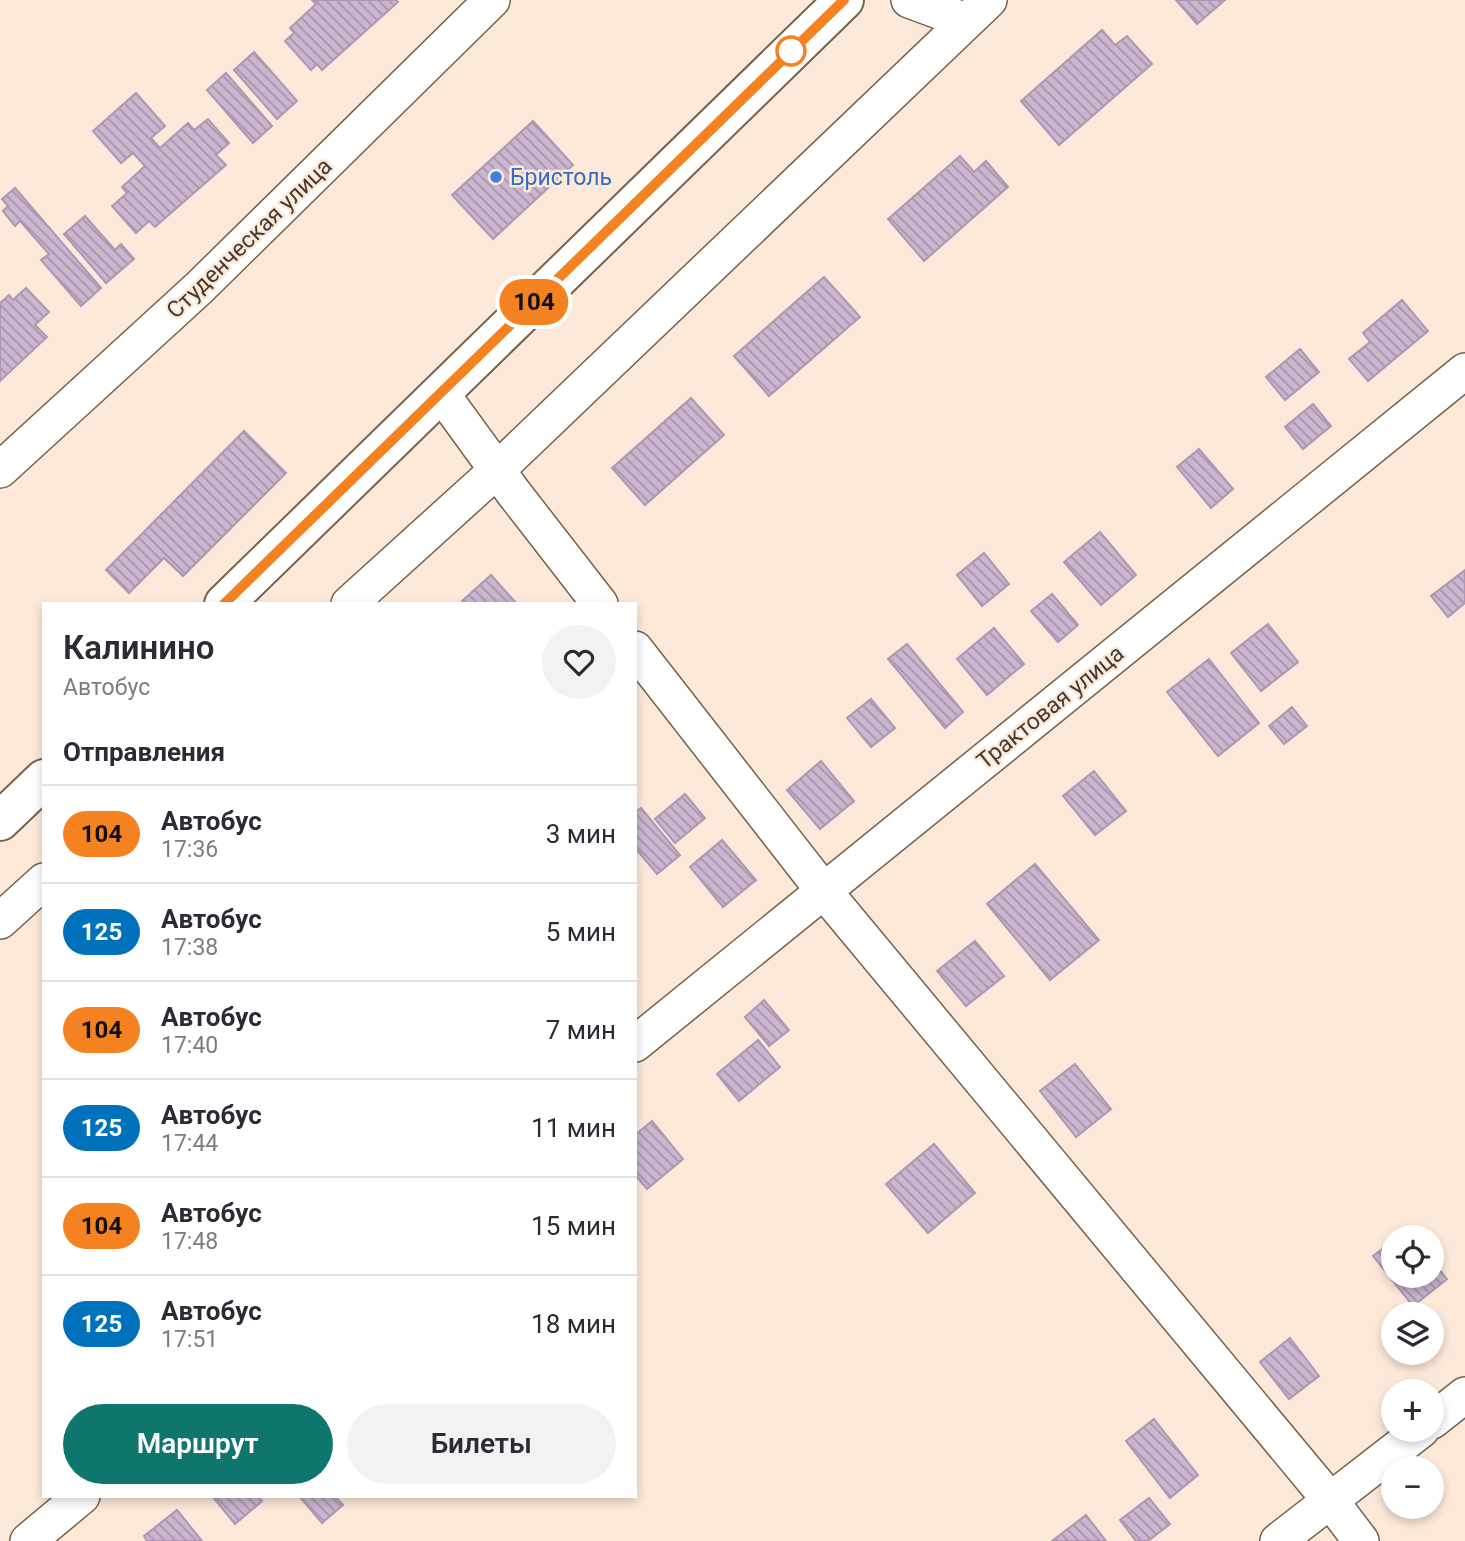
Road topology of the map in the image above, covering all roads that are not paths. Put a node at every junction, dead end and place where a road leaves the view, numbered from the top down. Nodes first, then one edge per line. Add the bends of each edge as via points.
1 (492, 0) edge
2 (844, 0) edge
3 (909, 0) edge
4 (978, 10) edge
5 (1465, 371) edge
6 (441, 393) junction
7 (0, 470) edge
8 (497, 470) junction
9 (226, 602) edge
10 (351, 602) edge
11 (598, 602) edge
12 (637, 652) edge
13 (42, 781) edge
14 (0, 821) edge
15 (42, 883) edge
16 (823, 890) junction
17 (0, 921) edge
18 (637, 1042) edge
19 (1465, 1395) edge
20 (1444, 1412) edge
21 (1405, 1442) edge
22 (80, 1498) edge
23 (1330, 1500) junction
24 (28, 1541) edge
25 (1278, 1541) edge
26 (1361, 1541) edge

1 - 7 street, Студенческая улица via 199,288
2 - 6 main road
3 - 4 street
4 - 8 street
5 - 16 street, Трактовая улица
6 - 8 street
6 - 9 main road
8 - 10 street
8 - 11 street
12 - 16 street
13 - 14 main road
15 - 17 street
16 - 18 street, Трактовая улица
16 - 23 street
19 - 20 street
21 - 23 street
22 - 24 street
23 - 25 street
23 - 26 street

